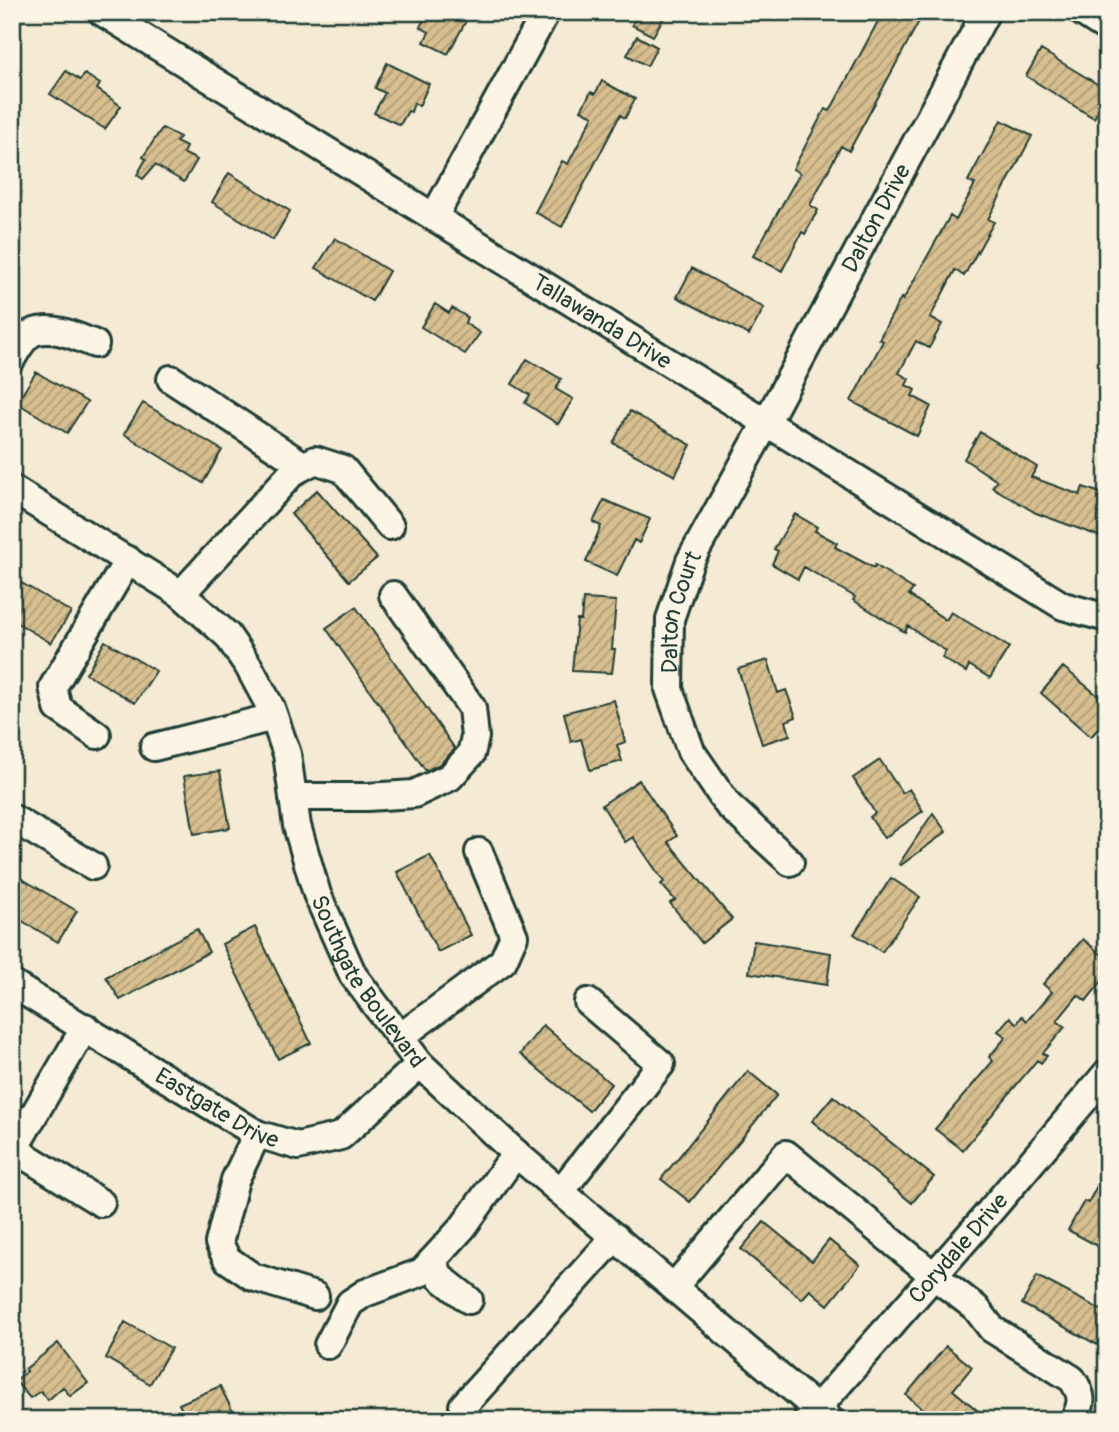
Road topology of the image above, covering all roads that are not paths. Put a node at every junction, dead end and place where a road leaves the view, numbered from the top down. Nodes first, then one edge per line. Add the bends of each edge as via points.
1 (102, 12) edge
2 (546, 12) edge
3 (986, 12) edge
4 (1082, 12) edge
5 (1107, 28) edge
6 (434, 217) junction
7 (95, 344) dead end
8 (12, 358) edge
9 (171, 379) dead end
10 (766, 423) junction
11 (304, 466) junction
12 (12, 489) edge
13 (390, 526) dead end
14 (128, 560) junction
15 (181, 594) junction
16 (393, 595) dead end
17 (1107, 618) edge
18 (274, 717) junction
19 (97, 735) dead end
20 (153, 747) dead end
21 (293, 797) junction
22 (12, 818) edge
23 (479, 852) dead end
24 (790, 862) dead end
25 (93, 866) dead end
26 (12, 984) edge
27 (588, 1002) dead end
28 (85, 1027) junction
29 (400, 1037) junction
30 (420, 1064) junction
31 (1107, 1073) edge
32 (257, 1134) junction
33 (516, 1153) junction
34 (561, 1191) junction
35 (101, 1203) dead end
36 (615, 1237) junction
37 (432, 1261) junction
38 (933, 1275) junction
39 (674, 1287) junction
40 (315, 1296) dead end
41 (469, 1300) dead end
42 (328, 1345) dead end
43 (463, 1406) dead end
44 (818, 1416) edge
45 (1074, 1420) edge

1 - 6 street, Tallawanda Drive
2 - 6 street
3 - 10 street, Dalton Drive
4 - 5 street
6 - 10 street, Tallawanda Drive
7 - 8 street via 53,330 32,332
9 - 11 street
10 - 17 street, Tallawanda Drive via 1063,606
10 - 24 street, Dalton Court via 690,561 670,619 669,689 691,751 728,805
11 - 13 street via 315,460 342,469
11 - 15 street via 293,472
12 - 14 street, Southgate Boulevard
14 - 15 street, Southgate Boulevard
14 - 19 street via 53,687 58,708
15 - 18 street, Southgate Boulevard via 227,635
16 - 21 street via 472,708 475,737 471,754 450,777 414,794
18 - 20 street
18 - 21 street, Southgate Boulevard via 287,754
21 - 29 street, Southgate Boulevard via 317,894 353,975
22 - 25 street
23 - 29 street via 514,936 503,961
26 - 28 street, Eastgate Drive
27 - 34 street via 661,1064
28 - 32 street, Eastgate Drive
28 - 35 street via 14,1149
29 - 30 street, Southgate Boulevard
30 - 32 street, Eastgate Drive via 341,1136 298,1146
30 - 33 street, Southgate Boulevard
31 - 38 street, Corydale Drive
32 - 40 street via 235,1180 219,1242 227,1259 253,1277
33 - 34 street, Southgate Boulevard
33 - 37 street via 463,1227
34 - 36 street, Southgate Boulevard
36 - 39 street, Southgate Boulevard
36 - 43 street
37 - 41 street via 441,1278
37 - 42 street via 422,1272 350,1303
38 - 39 street via 786,1154
38 - 44 street, Corydale Drive
38 - 45 street via 976,1308 992,1329 1072,1379 1082,1401
39 - 44 street, Southgate Boulevard

